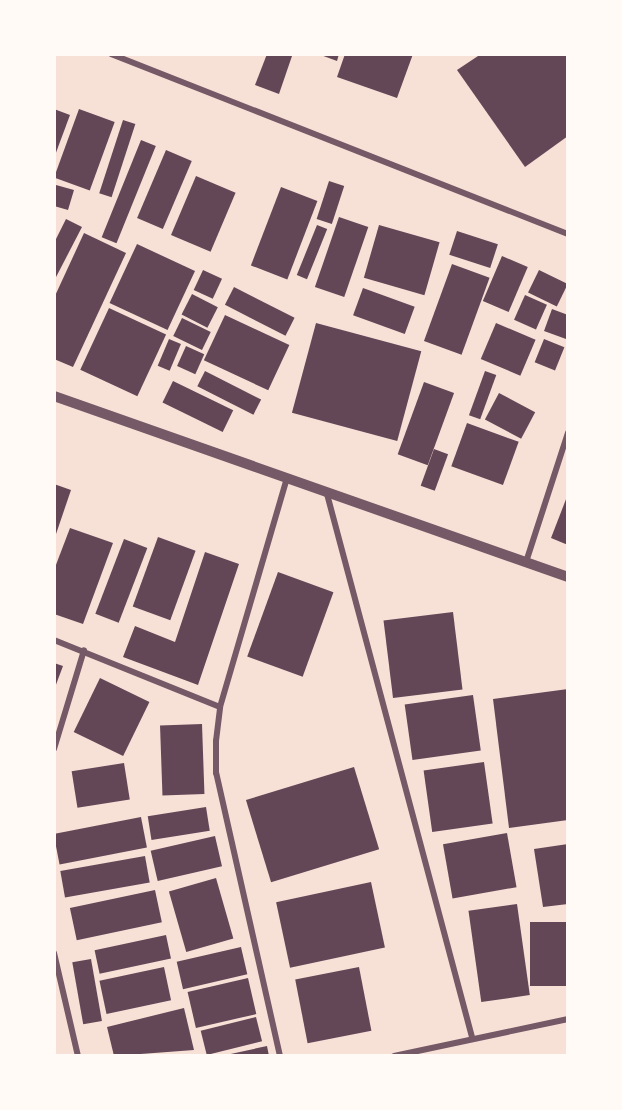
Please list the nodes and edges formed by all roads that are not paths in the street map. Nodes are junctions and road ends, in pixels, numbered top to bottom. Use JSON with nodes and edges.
{"nodes":[{"id":1,"x":111,"y":54,"type":"edge"},
{"id":2,"x":568,"y":234,"type":"edge"},
{"id":3,"x":54,"y":396,"type":"edge"},
{"id":4,"x":568,"y":433,"type":"edge"},
{"id":5,"x":287,"y":477,"type":"junction"},
{"id":6,"x":327,"y":494,"type":"junction"},
{"id":7,"x":526,"y":562,"type":"junction"},
{"id":8,"x":568,"y":577,"type":"edge"},
{"id":9,"x":54,"y":640,"type":"edge"},
{"id":10,"x":84,"y":650,"type":"junction"},
{"id":11,"x":220,"y":707,"type":"junction"},
{"id":12,"x":54,"y":749,"type":"edge"},
{"id":13,"x":54,"y":952,"type":"edge"},
{"id":14,"x":568,"y":1019,"type":"edge"},
{"id":15,"x":472,"y":1037,"type":"junction"},
{"id":16,"x":78,"y":1056,"type":"edge"},
{"id":17,"x":280,"y":1056,"type":"edge"},
{"id":18,"x":394,"y":1056,"type":"edge"}],
"edges":[{"from":1,"to":2,"type":"street"},
{"from":3,"to":5,"type":"street"},
{"from":4,"to":7,"type":"street"},
{"from":5,"to":6,"type":"street"},
{"from":5,"to":11,"type":"street"},
{"from":6,"to":7,"type":"street"},
{"from":6,"to":15,"type":"street"},
{"from":7,"to":8,"type":"street"},
{"from":9,"to":10,"type":"street"},
{"from":10,"to":11,"type":"street"},
{"from":10,"to":12,"type":"street"},
{"from":11,"to":17,"type":"street"},
{"from":13,"to":16,"type":"street"},
{"from":14,"to":15,"type":"street"},
{"from":15,"to":18,"type":"street"}]}
